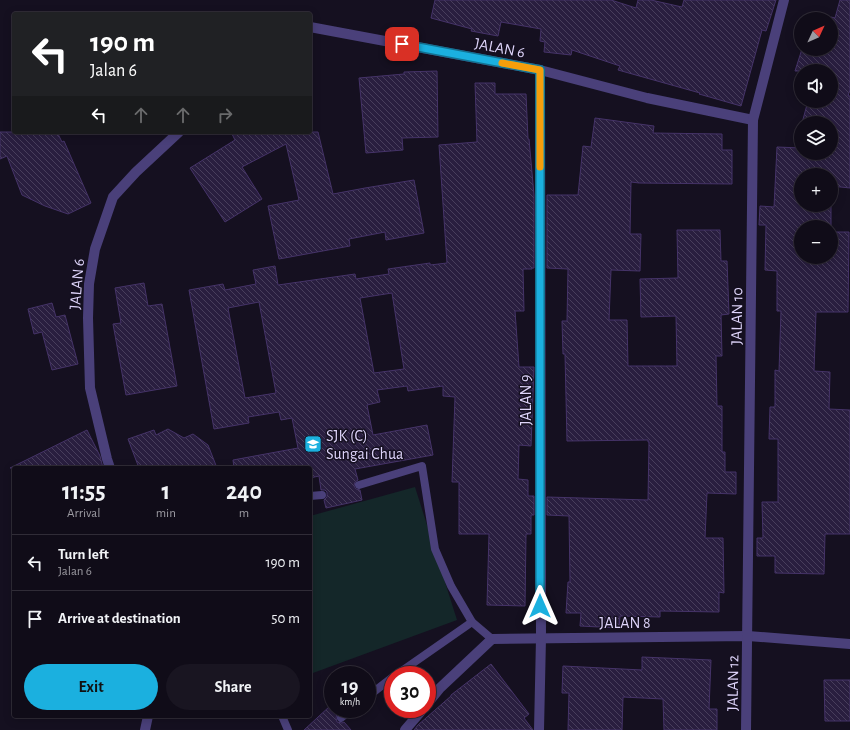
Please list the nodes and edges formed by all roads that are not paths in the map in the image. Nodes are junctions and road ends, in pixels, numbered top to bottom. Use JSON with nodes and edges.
{"nodes":[{"id":1,"x":784,"y":0,"type":"edge"},
{"id":2,"x":312,"y":27,"type":"edge"},
{"id":3,"x":540,"y":70,"type":"junction"},
{"id":4,"x":753,"y":120,"type":"junction"},
{"id":5,"x":177,"y":134,"type":"edge"},
{"id":6,"x":109,"y":466,"type":"edge"},
{"id":7,"x":359,"y":485,"type":"dead end"},
{"id":8,"x":322,"y":495,"type":"dead end"},
{"id":9,"x":312,"y":496,"type":"edge"},
{"id":10,"x":472,"y":622,"type":"junction"},
{"id":11,"x":748,"y":636,"type":"junction"},
{"id":12,"x":540,"y":638,"type":"junction"},
{"id":13,"x":492,"y":639,"type":"junction"},
{"id":14,"x":850,"y":644,"type":"edge"},
{"id":15,"x":409,"y":666,"type":"edge"},
{"id":16,"x":384,"y":684,"type":"edge"},
{"id":17,"x":376,"y":690,"type":"edge"},
{"id":18,"x":436,"y":693,"type":"edge"},
{"id":19,"x":148,"y":718,"type":"edge"},
{"id":20,"x":283,"y":718,"type":"edge"},
{"id":21,"x":415,"y":718,"type":"edge"},
{"id":22,"x":145,"y":730,"type":"edge"},
{"id":23,"x":288,"y":730,"type":"edge"},
{"id":24,"x":405,"y":730,"type":"edge"},
{"id":25,"x":539,"y":730,"type":"edge"},
{"id":26,"x":746,"y":730,"type":"edge"}],
"edges":[{"from":1,"to":4,"type":"street","name":"JALAN 10"},
{"from":2,"to":3,"type":"street","name":"JALAN 6"},
{"from":3,"to":4,"type":"street","name":"JALAN 6"},
{"from":3,"to":12,"type":"street","name":"JALAN 9"},
{"from":4,"to":11,"type":"street","name":"JALAN 10"},
{"from":5,"to":6,"type":"street","name":"JALAN 6"},
{"from":7,"to":10,"type":"lane"},
{"from":8,"to":9,"type":"lane"},
{"from":10,"to":13,"type":"lane"},
{"from":10,"to":15,"type":"lane"},
{"from":11,"to":12,"type":"street","name":"JALAN 8"},
{"from":11,"to":14,"type":"street","name":"JALAN 8"},
{"from":11,"to":26,"type":"street","name":"JALAN 12"},
{"from":12,"to":13,"type":"street","name":"JALAN 8"},
{"from":12,"to":25,"type":"street","name":"JALAN 9"},
{"from":13,"to":18,"type":"street"},
{"from":16,"to":17,"type":"lane"},
{"from":19,"to":22,"type":"street"},
{"from":20,"to":23,"type":"lane"},
{"from":21,"to":24,"type":"street"}]}
